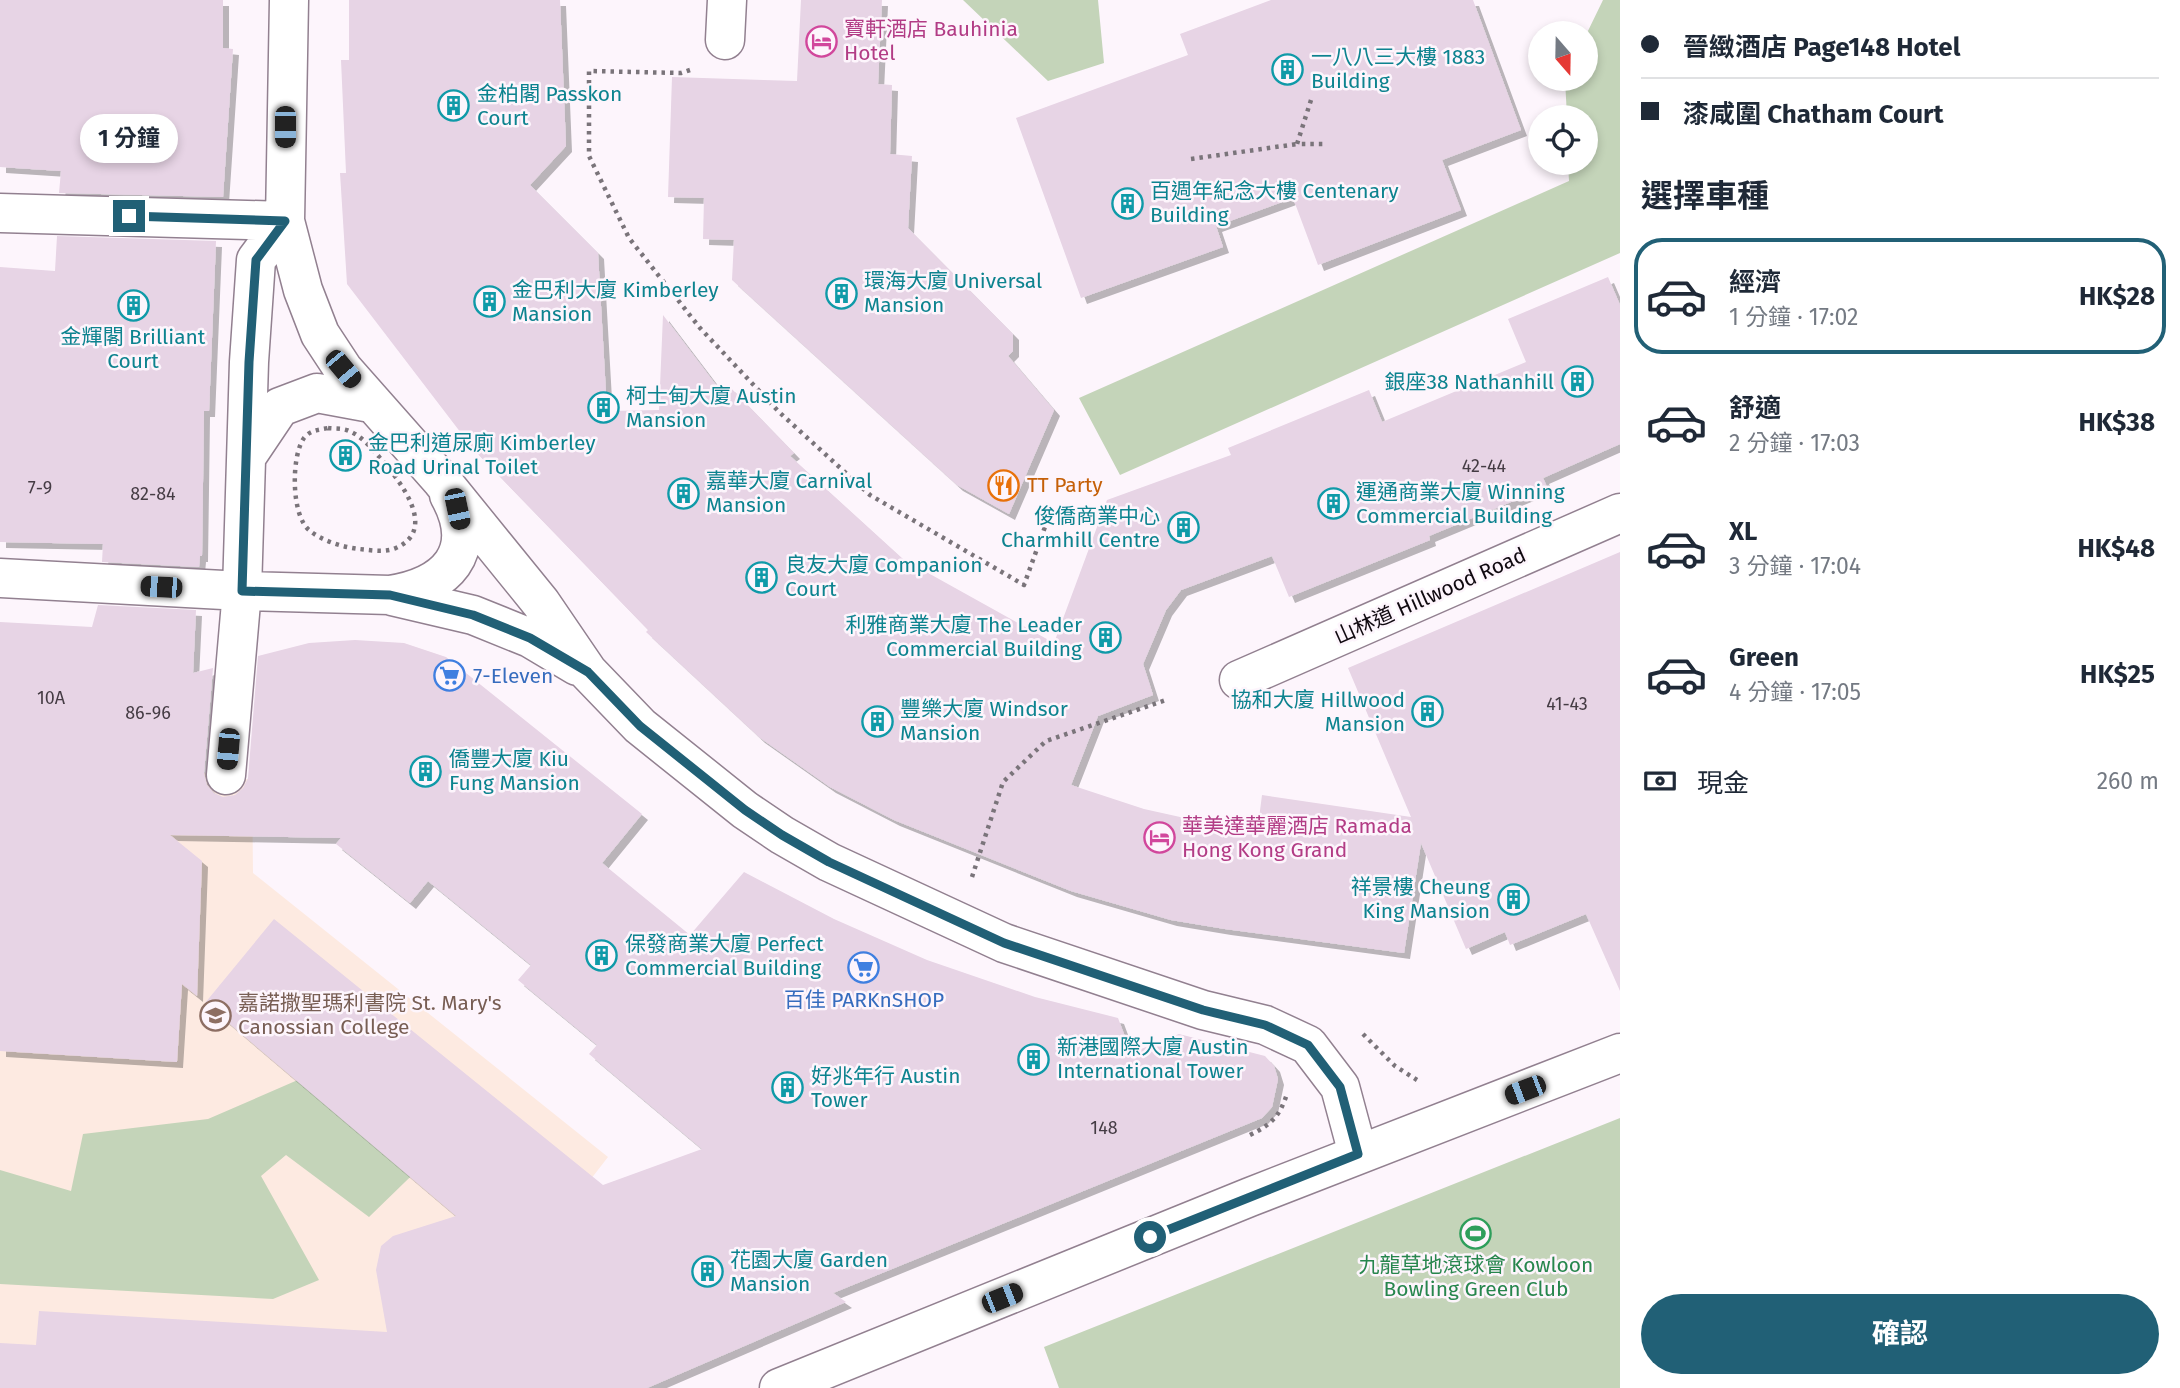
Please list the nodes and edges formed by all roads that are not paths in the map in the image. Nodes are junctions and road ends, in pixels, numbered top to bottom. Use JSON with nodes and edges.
{"nodes":[{"id":1,"x":289,"y":0,"type":"edge"},
{"id":2,"x":727,"y":0,"type":"edge"},
{"id":3,"x":725,"y":40,"type":"dead end"},
{"id":4,"x":0,"y":213,"type":"edge"},
{"id":5,"x":285,"y":221,"type":"junction"},
{"id":6,"x":371,"y":403,"type":"junction"},
{"id":7,"x":247,"y":456,"type":"junction"},
{"id":8,"x":442,"y":481,"type":"junction"},
{"id":9,"x":1620,"y":513,"type":"edge"},
{"id":10,"x":0,"y":578,"type":"edge"},
{"id":11,"x":242,"y":591,"type":"junction"},
{"id":12,"x":390,"y":595,"type":"junction"},
{"id":13,"x":588,"y":672,"type":"junction"},
{"id":14,"x":1239,"y":680,"type":"dead end"},
{"id":15,"x":226,"y":775,"type":"dead end"},
{"id":16,"x":1620,"y":1053,"type":"edge"},
{"id":17,"x":1358,"y":1154,"type":"junction"},
{"id":18,"x":779,"y":1388,"type":"edge"}],
"edges":[{"from":1,"to":5,"type":"street"},
{"from":2,"to":3,"type":"street"},
{"from":4,"to":5,"type":"street"},
{"from":5,"to":6,"type":"street"},
{"from":5,"to":7,"type":"street"},
{"from":6,"to":7,"type":"street"},
{"from":6,"to":8,"type":"street"},
{"from":7,"to":11,"type":"street"},
{"from":8,"to":12,"type":"street"},
{"from":8,"to":13,"type":"street"},
{"from":9,"to":14,"type":"street","name":"山林道 Hillwood Road"},
{"from":10,"to":11,"type":"street"},
{"from":11,"to":12,"type":"street"},
{"from":11,"to":15,"type":"street"},
{"from":12,"to":13,"type":"street"},
{"from":13,"to":17,"type":"street"},
{"from":16,"to":17,"type":"street"},
{"from":17,"to":18,"type":"street"}]}
